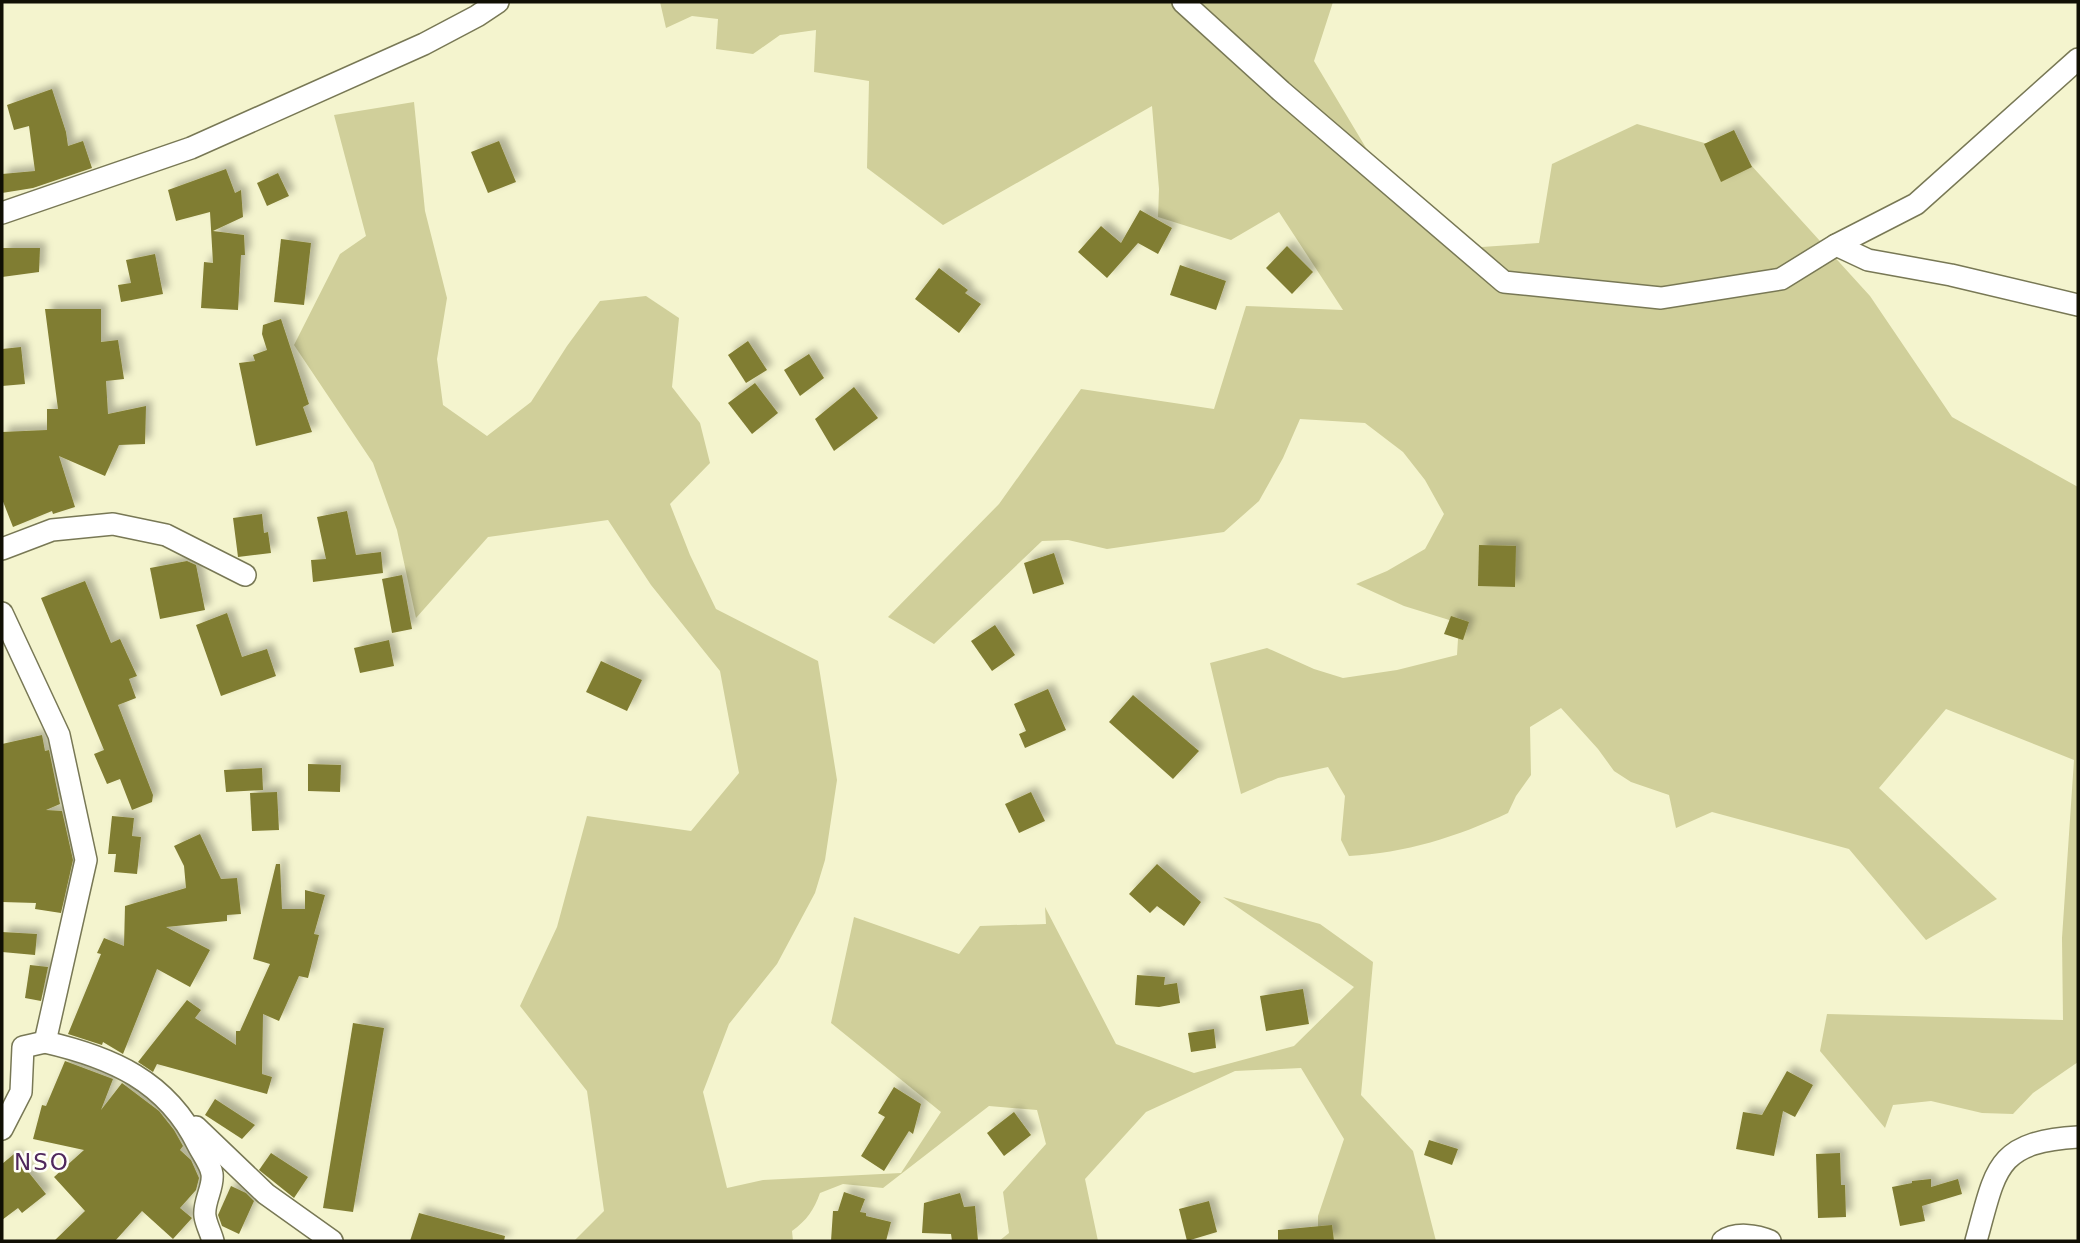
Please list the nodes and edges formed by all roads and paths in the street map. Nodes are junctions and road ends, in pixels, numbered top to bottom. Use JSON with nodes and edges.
{"nodes":[{"id":1,"x":498,"y":2,"type":"edge"},
{"id":2,"x":1183,"y":2,"type":"edge"},
{"id":3,"x":2078,"y":59,"type":"edge"},
{"id":4,"x":2,"y":213,"type":"edge"},
{"id":5,"x":1836,"y":245,"type":"junction"},
{"id":6,"x":2078,"y":305,"type":"edge"},
{"id":7,"x":2,"y":549,"type":"edge"},
{"id":8,"x":244,"y":575,"type":"dead end"},
{"id":9,"x":2,"y":613,"type":"edge"},
{"id":10,"x":45,"y":1042,"type":"junction"},
{"id":11,"x":23,"y":1047,"type":"junction"},
{"id":12,"x":2,"y":1054,"type":"edge"},
{"id":13,"x":179,"y":1111,"type":"junction"},
{"id":14,"x":2,"y":1129,"type":"edge"},
{"id":15,"x":2078,"y":1137,"type":"edge"},
{"id":16,"x":214,"y":1241,"type":"edge"},
{"id":17,"x":332,"y":1241,"type":"edge"},
{"id":18,"x":1723,"y":1241,"type":"edge"},
{"id":19,"x":1770,"y":1241,"type":"edge"},
{"id":20,"x":1976,"y":1241,"type":"edge"}],
"edges":[{"from":1,"to":4,"type":"street"},
{"from":2,"to":5,"type":"street"},
{"from":3,"to":5,"type":"street"},
{"from":5,"to":6,"type":"street"},
{"from":7,"to":8,"type":"street"},
{"from":9,"to":10,"type":"street"},
{"from":10,"to":11,"type":"street"},
{"from":10,"to":13,"type":"street"},
{"from":11,"to":12,"type":"street"},
{"from":11,"to":14,"type":"street"},
{"from":13,"to":16,"type":"street"},
{"from":13,"to":17,"type":"street"},
{"from":15,"to":20,"type":"street"},
{"from":18,"to":19,"type":"street"}]}
